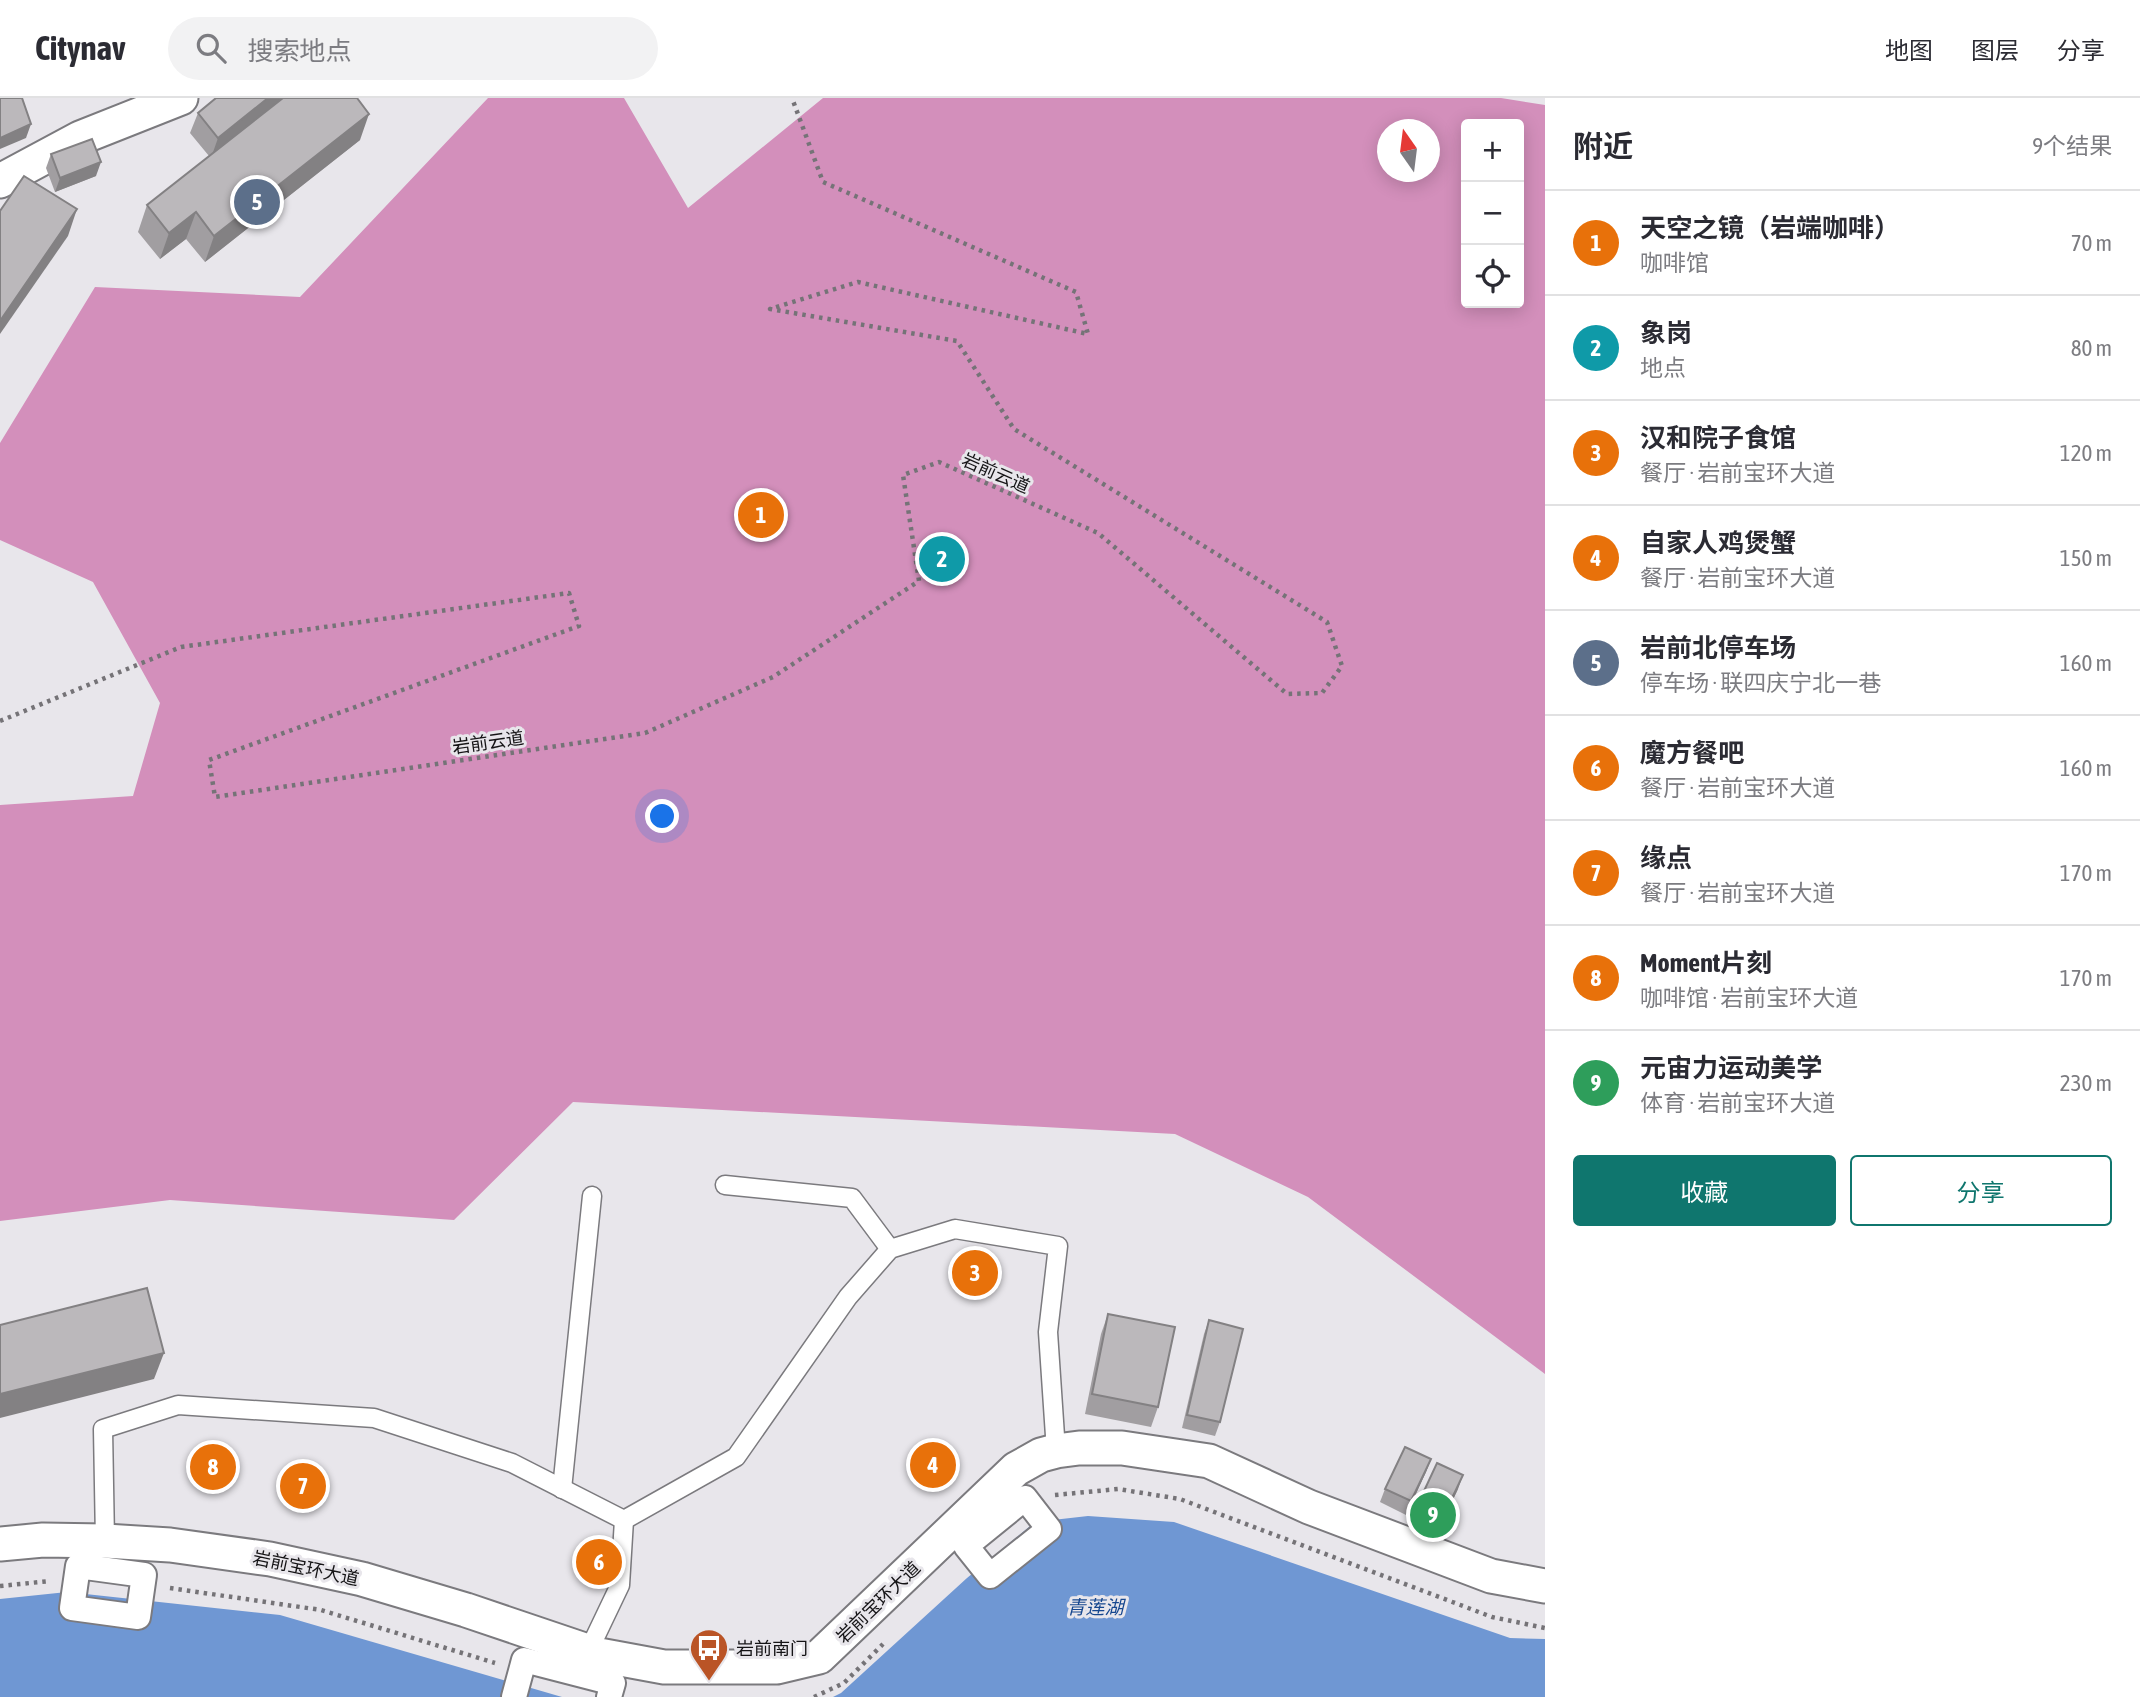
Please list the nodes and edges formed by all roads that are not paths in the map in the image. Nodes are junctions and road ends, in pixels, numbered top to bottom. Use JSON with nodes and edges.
{"nodes":[{"id":1,"x":181,"y":98,"type":"edge"},
{"id":2,"x":0,"y":181,"type":"edge"},
{"id":3,"x":725,"y":1185,"type":"dead end"},
{"id":4,"x":592,"y":1196,"type":"dead end"},
{"id":5,"x":890,"y":1249,"type":"junction"},
{"id":6,"x":1056,"y":1451,"type":"junction"},
{"id":7,"x":562,"y":1489,"type":"junction"},
{"id":8,"x":624,"y":1520,"type":"junction"},
{"id":9,"x":105,"y":1541,"type":"junction"},
{"id":10,"x":0,"y":1544,"type":"edge"},
{"id":11,"x":76,"y":1578,"type":"joint"},
{"id":12,"x":1545,"y":1586,"type":"edge"},
{"id":13,"x":588,"y":1652,"type":"junction"},
{"id":14,"x":514,"y":1697,"type":"edge"},
{"id":15,"x":610,"y":1697,"type":"edge"}],
"edges":[{"from":1,"to":2,"type":"street"},
{"from":3,"to":5,"type":"lane"},
{"from":4,"to":7,"type":"lane"},
{"from":5,"to":6,"type":"lane"},
{"from":5,"to":8,"type":"lane"},
{"from":6,"to":12,"type":"street","name":"岩前宝环大道"},
{"from":6,"to":13,"type":"street","name":"岩前宝环大道"},
{"from":7,"to":8,"type":"lane"},
{"from":7,"to":9,"type":"lane"},
{"from":8,"to":13,"type":"lane"},
{"from":9,"to":10,"type":"street","name":"岩前宝环大道"},
{"from":9,"to":13,"type":"street","name":"岩前宝环大道"},
{"from":11,"to":11,"type":"street"},
{"from":14,"to":15,"type":"street"}]}
